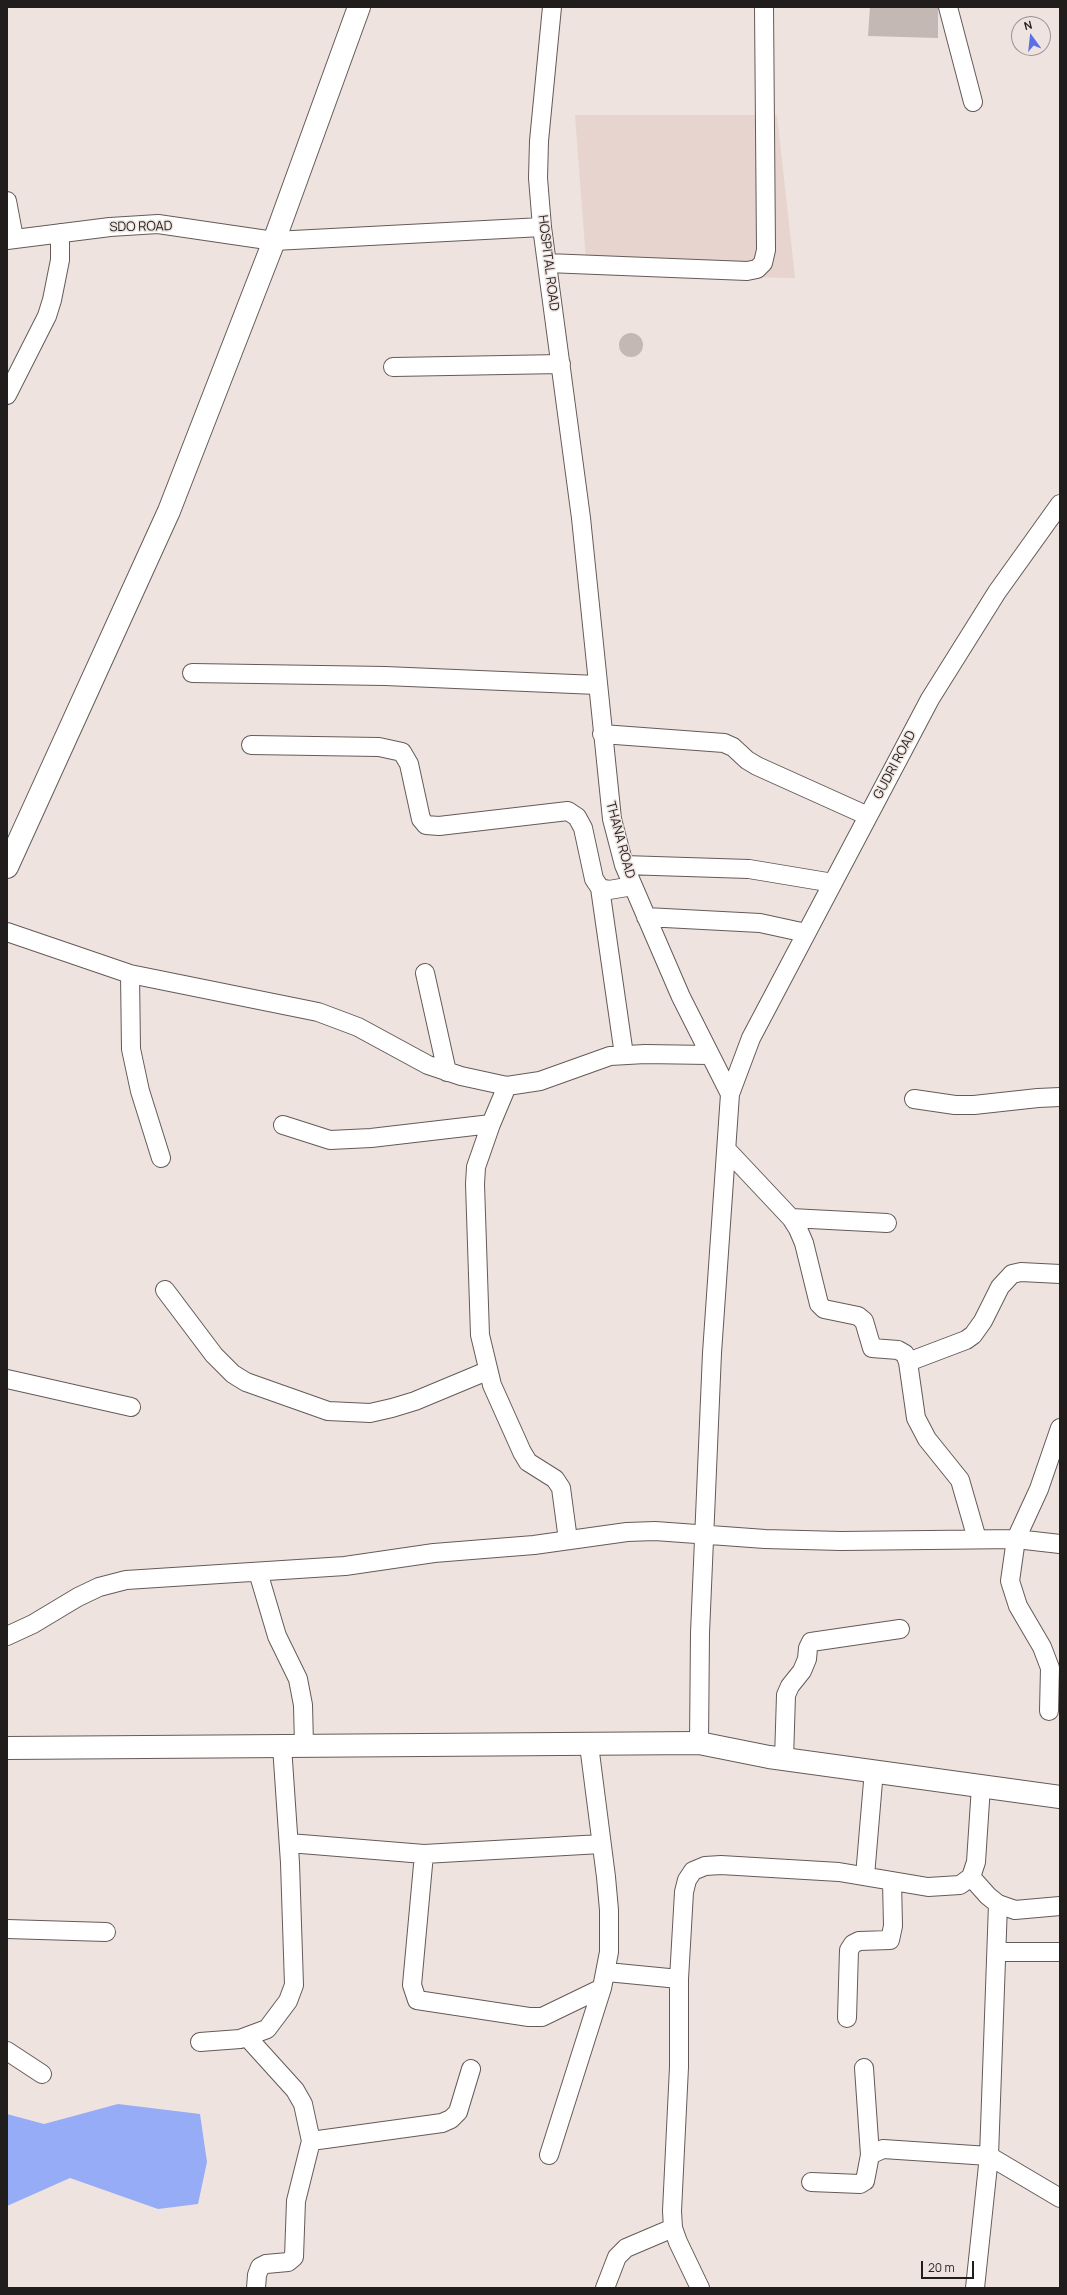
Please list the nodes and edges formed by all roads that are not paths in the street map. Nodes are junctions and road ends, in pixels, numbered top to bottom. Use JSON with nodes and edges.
{"nodes":[{"id":1,"x":359,"y":7,"type":"edge"},
{"id":2,"x":552,"y":7,"type":"edge"},
{"id":3,"x":764,"y":7,"type":"edge"},
{"id":4,"x":948,"y":7,"type":"edge"},
{"id":5,"x":973,"y":102,"type":"dead end"},
{"id":6,"x":7,"y":201,"type":"edge"},
{"id":7,"x":542,"y":227,"type":"junction"},
{"id":8,"x":60,"y":233,"type":"junction"},
{"id":9,"x":11,"y":239,"type":"edge"},
{"id":10,"x":274,"y":241,"type":"junction"},
{"id":11,"x":547,"y":263,"type":"junction"},
{"id":12,"x":561,"y":364,"type":"junction"},
{"id":13,"x":393,"y":367,"type":"dead end"},
{"id":14,"x":7,"y":395,"type":"edge"},
{"id":15,"x":1060,"y":504,"type":"edge"},
{"id":16,"x":581,"y":518,"type":"joint"},
{"id":17,"x":192,"y":673,"type":"dead end"},
{"id":18,"x":597,"y":685,"type":"junction"},
{"id":19,"x":602,"y":734,"type":"junction"},
{"id":20,"x":251,"y":745,"type":"dead end"},
{"id":21,"x":868,"y":816,"type":"junction"},
{"id":22,"x":624,"y":865,"type":"junction"},
{"id":23,"x":7,"y":867,"type":"edge"},
{"id":24,"x":833,"y":882,"type":"junction"},
{"id":25,"x":633,"y":886,"type":"junction"},
{"id":26,"x":600,"y":888,"type":"junction"},
{"id":27,"x":646,"y":916,"type":"junction"},
{"id":28,"x":7,"y":932,"type":"edge"},
{"id":29,"x":806,"y":933,"type":"junction"},
{"id":30,"x":425,"y":973,"type":"dead end"},
{"id":31,"x":130,"y":974,"type":"junction"},
{"id":32,"x":624,"y":1055,"type":"junction"},
{"id":33,"x":709,"y":1055,"type":"junction"},
{"id":34,"x":447,"y":1072,"type":"junction"},
{"id":35,"x":507,"y":1086,"type":"junction"},
{"id":36,"x":730,"y":1094,"type":"junction"},
{"id":37,"x":1060,"y":1097,"type":"edge"},
{"id":38,"x":914,"y":1100,"type":"dead end"},
{"id":39,"x":491,"y":1124,"type":"junction"},
{"id":40,"x":283,"y":1125,"type":"dead end"},
{"id":41,"x":728,"y":1151,"type":"junction"},
{"id":42,"x":161,"y":1158,"type":"dead end"},
{"id":43,"x":791,"y":1218,"type":"junction"},
{"id":44,"x":888,"y":1223,"type":"dead end"},
{"id":45,"x":1060,"y":1274,"type":"edge"},
{"id":46,"x":165,"y":1290,"type":"dead end"},
{"id":47,"x":908,"y":1362,"type":"junction"},
{"id":48,"x":487,"y":1371,"type":"junction"},
{"id":49,"x":7,"y":1379,"type":"edge"},
{"id":50,"x":131,"y":1407,"type":"dead end"},
{"id":51,"x":1060,"y":1428,"type":"edge"},
{"id":52,"x":706,"y":1534,"type":"junction"},
{"id":53,"x":977,"y":1539,"type":"junction"},
{"id":54,"x":1016,"y":1539,"type":"junction"},
{"id":55,"x":568,"y":1540,"type":"junction"},
{"id":56,"x":1060,"y":1544,"type":"edge"},
{"id":57,"x":258,"y":1572,"type":"junction"},
{"id":58,"x":900,"y":1629,"type":"dead end"},
{"id":59,"x":7,"y":1636,"type":"edge"},
{"id":60,"x":1049,"y":1711,"type":"dead end"},
{"id":61,"x":699,"y":1743,"type":"junction"},
{"id":62,"x":304,"y":1745,"type":"junction"},
{"id":63,"x":589,"y":1745,"type":"junction"},
{"id":64,"x":282,"y":1746,"type":"junction"},
{"id":65,"x":7,"y":1748,"type":"edge"},
{"id":66,"x":784,"y":1759,"type":"junction"},
{"id":67,"x":874,"y":1770,"type":"junction"},
{"id":68,"x":981,"y":1786,"type":"junction"},
{"id":69,"x":1060,"y":1796,"type":"edge"},
{"id":70,"x":289,"y":1843,"type":"junction"},
{"id":71,"x":601,"y":1844,"type":"junction"},
{"id":72,"x":424,"y":1854,"type":"junction"},
{"id":73,"x":865,"y":1876,"type":"junction"},
{"id":74,"x":971,"y":1877,"type":"junction"},
{"id":75,"x":892,"y":1881,"type":"junction"},
{"id":76,"x":998,"y":1904,"type":"junction"},
{"id":77,"x":1060,"y":1906,"type":"edge"},
{"id":78,"x":7,"y":1929,"type":"edge"},
{"id":79,"x":106,"y":1932,"type":"dead end"},
{"id":80,"x":998,"y":1952,"type":"junction"},
{"id":81,"x":1060,"y":1952,"type":"edge"},
{"id":82,"x":679,"y":1979,"type":"junction"},
{"id":83,"x":604,"y":1980,"type":"junction"},
{"id":84,"x":847,"y":2018,"type":"dead end"},
{"id":85,"x":247,"y":2037,"type":"junction"},
{"id":86,"x":200,"y":2042,"type":"dead end"},
{"id":87,"x":7,"y":2051,"type":"edge"},
{"id":88,"x":864,"y":2068,"type":"dead end"},
{"id":89,"x":471,"y":2069,"type":"dead end"},
{"id":90,"x":42,"y":2074,"type":"dead end"},
{"id":91,"x":311,"y":2142,"type":"junction"},
{"id":92,"x":870,"y":2154,"type":"junction"},
{"id":93,"x":549,"y":2155,"type":"dead end"},
{"id":94,"x":989,"y":2156,"type":"junction"},
{"id":95,"x":811,"y":2182,"type":"dead end"},
{"id":96,"x":1060,"y":2198,"type":"edge"},
{"id":97,"x":673,"y":2228,"type":"junction"},
{"id":98,"x":256,"y":2288,"type":"edge"},
{"id":99,"x":605,"y":2288,"type":"edge"},
{"id":100,"x":700,"y":2288,"type":"edge"},
{"id":101,"x":975,"y":2288,"type":"edge"}],
"edges":[{"from":1,"to":10,"type":"main road"},
{"from":2,"to":7,"type":"street","name":"HOSPITAL ROAD"},
{"from":3,"to":11,"type":"street"},
{"from":4,"to":5,"type":"street"},
{"from":6,"to":9,"type":"street"},
{"from":7,"to":10,"type":"street","name":"SDO ROAD"},
{"from":7,"to":11,"type":"street","name":"HOSPITAL ROAD"},
{"from":8,"to":9,"type":"street","name":"SDO ROAD"},
{"from":8,"to":10,"type":"street","name":"SDO ROAD"},
{"from":8,"to":14,"type":"street"},
{"from":10,"to":23,"type":"main road"},
{"from":11,"to":12,"type":"street","name":"HOSPITAL ROAD"},
{"from":12,"to":13,"type":"street"},
{"from":12,"to":16,"type":"street","name":"HOSPITAL ROAD"},
{"from":15,"to":21,"type":"street","name":"GUDRI ROAD"},
{"from":16,"to":18,"type":"street","name":"THANA ROAD"},
{"from":17,"to":18,"type":"street"},
{"from":18,"to":19,"type":"street","name":"THANA ROAD"},
{"from":19,"to":21,"type":"street"},
{"from":19,"to":22,"type":"street","name":"THANA ROAD"},
{"from":20,"to":26,"type":"street"},
{"from":21,"to":24,"type":"street","name":"GUDRI ROAD"},
{"from":22,"to":24,"type":"street"},
{"from":22,"to":25,"type":"street","name":"THANA ROAD"},
{"from":24,"to":29,"type":"street","name":"GUDRI ROAD"},
{"from":25,"to":26,"type":"street"},
{"from":25,"to":27,"type":"street","name":"THANA ROAD"},
{"from":26,"to":32,"type":"street"},
{"from":27,"to":29,"type":"street"},
{"from":27,"to":33,"type":"street","name":"THANA ROAD"},
{"from":28,"to":31,"type":"street"},
{"from":29,"to":36,"type":"street","name":"GUDRI ROAD"},
{"from":30,"to":34,"type":"street"},
{"from":31,"to":34,"type":"street"},
{"from":31,"to":42,"type":"street"},
{"from":32,"to":33,"type":"street"},
{"from":32,"to":35,"type":"street"},
{"from":33,"to":36,"type":"street","name":"THANA ROAD"},
{"from":34,"to":35,"type":"street"},
{"from":35,"to":39,"type":"street"},
{"from":36,"to":41,"type":"street"},
{"from":37,"to":38,"type":"street"},
{"from":39,"to":40,"type":"street"},
{"from":39,"to":48,"type":"street"},
{"from":41,"to":43,"type":"street"},
{"from":41,"to":52,"type":"street"},
{"from":43,"to":44,"type":"street"},
{"from":43,"to":47,"type":"street"},
{"from":45,"to":47,"type":"street"},
{"from":46,"to":48,"type":"street"},
{"from":47,"to":53,"type":"street"},
{"from":48,"to":55,"type":"street"},
{"from":49,"to":50,"type":"street"},
{"from":51,"to":54,"type":"street"},
{"from":52,"to":53,"type":"street"},
{"from":52,"to":55,"type":"street"},
{"from":52,"to":61,"type":"street"},
{"from":53,"to":54,"type":"street"},
{"from":54,"to":56,"type":"street"},
{"from":54,"to":60,"type":"street"},
{"from":55,"to":57,"type":"street"},
{"from":57,"to":59,"type":"street"},
{"from":57,"to":62,"type":"street"},
{"from":58,"to":66,"type":"street"},
{"from":61,"to":63,"type":"main road"},
{"from":61,"to":66,"type":"main road"},
{"from":62,"to":63,"type":"main road"},
{"from":62,"to":64,"type":"main road"},
{"from":63,"to":71,"type":"street"},
{"from":64,"to":65,"type":"main road"},
{"from":64,"to":70,"type":"street"},
{"from":66,"to":67,"type":"main road"},
{"from":67,"to":68,"type":"main road"},
{"from":67,"to":73,"type":"street"},
{"from":68,"to":69,"type":"main road"},
{"from":68,"to":74,"type":"street"},
{"from":70,"to":72,"type":"street"},
{"from":70,"to":85,"type":"street"},
{"from":71,"to":72,"type":"street"},
{"from":71,"to":83,"type":"street"},
{"from":72,"to":83,"type":"street"},
{"from":73,"to":75,"type":"street"},
{"from":73,"to":82,"type":"street"},
{"from":74,"to":75,"type":"street"},
{"from":74,"to":76,"type":"street"},
{"from":75,"to":84,"type":"street"},
{"from":76,"to":77,"type":"street"},
{"from":76,"to":80,"type":"street"},
{"from":78,"to":79,"type":"street"},
{"from":80,"to":81,"type":"street"},
{"from":80,"to":94,"type":"street"},
{"from":82,"to":83,"type":"street"},
{"from":82,"to":97,"type":"street"},
{"from":83,"to":93,"type":"street"},
{"from":85,"to":86,"type":"street"},
{"from":85,"to":91,"type":"street"},
{"from":87,"to":90,"type":"street"},
{"from":88,"to":92,"type":"street"},
{"from":89,"to":91,"type":"street"},
{"from":91,"to":98,"type":"street"},
{"from":92,"to":94,"type":"street"},
{"from":92,"to":95,"type":"street"},
{"from":94,"to":96,"type":"street"},
{"from":94,"to":101,"type":"street"},
{"from":97,"to":99,"type":"street"},
{"from":97,"to":100,"type":"street"}]}
